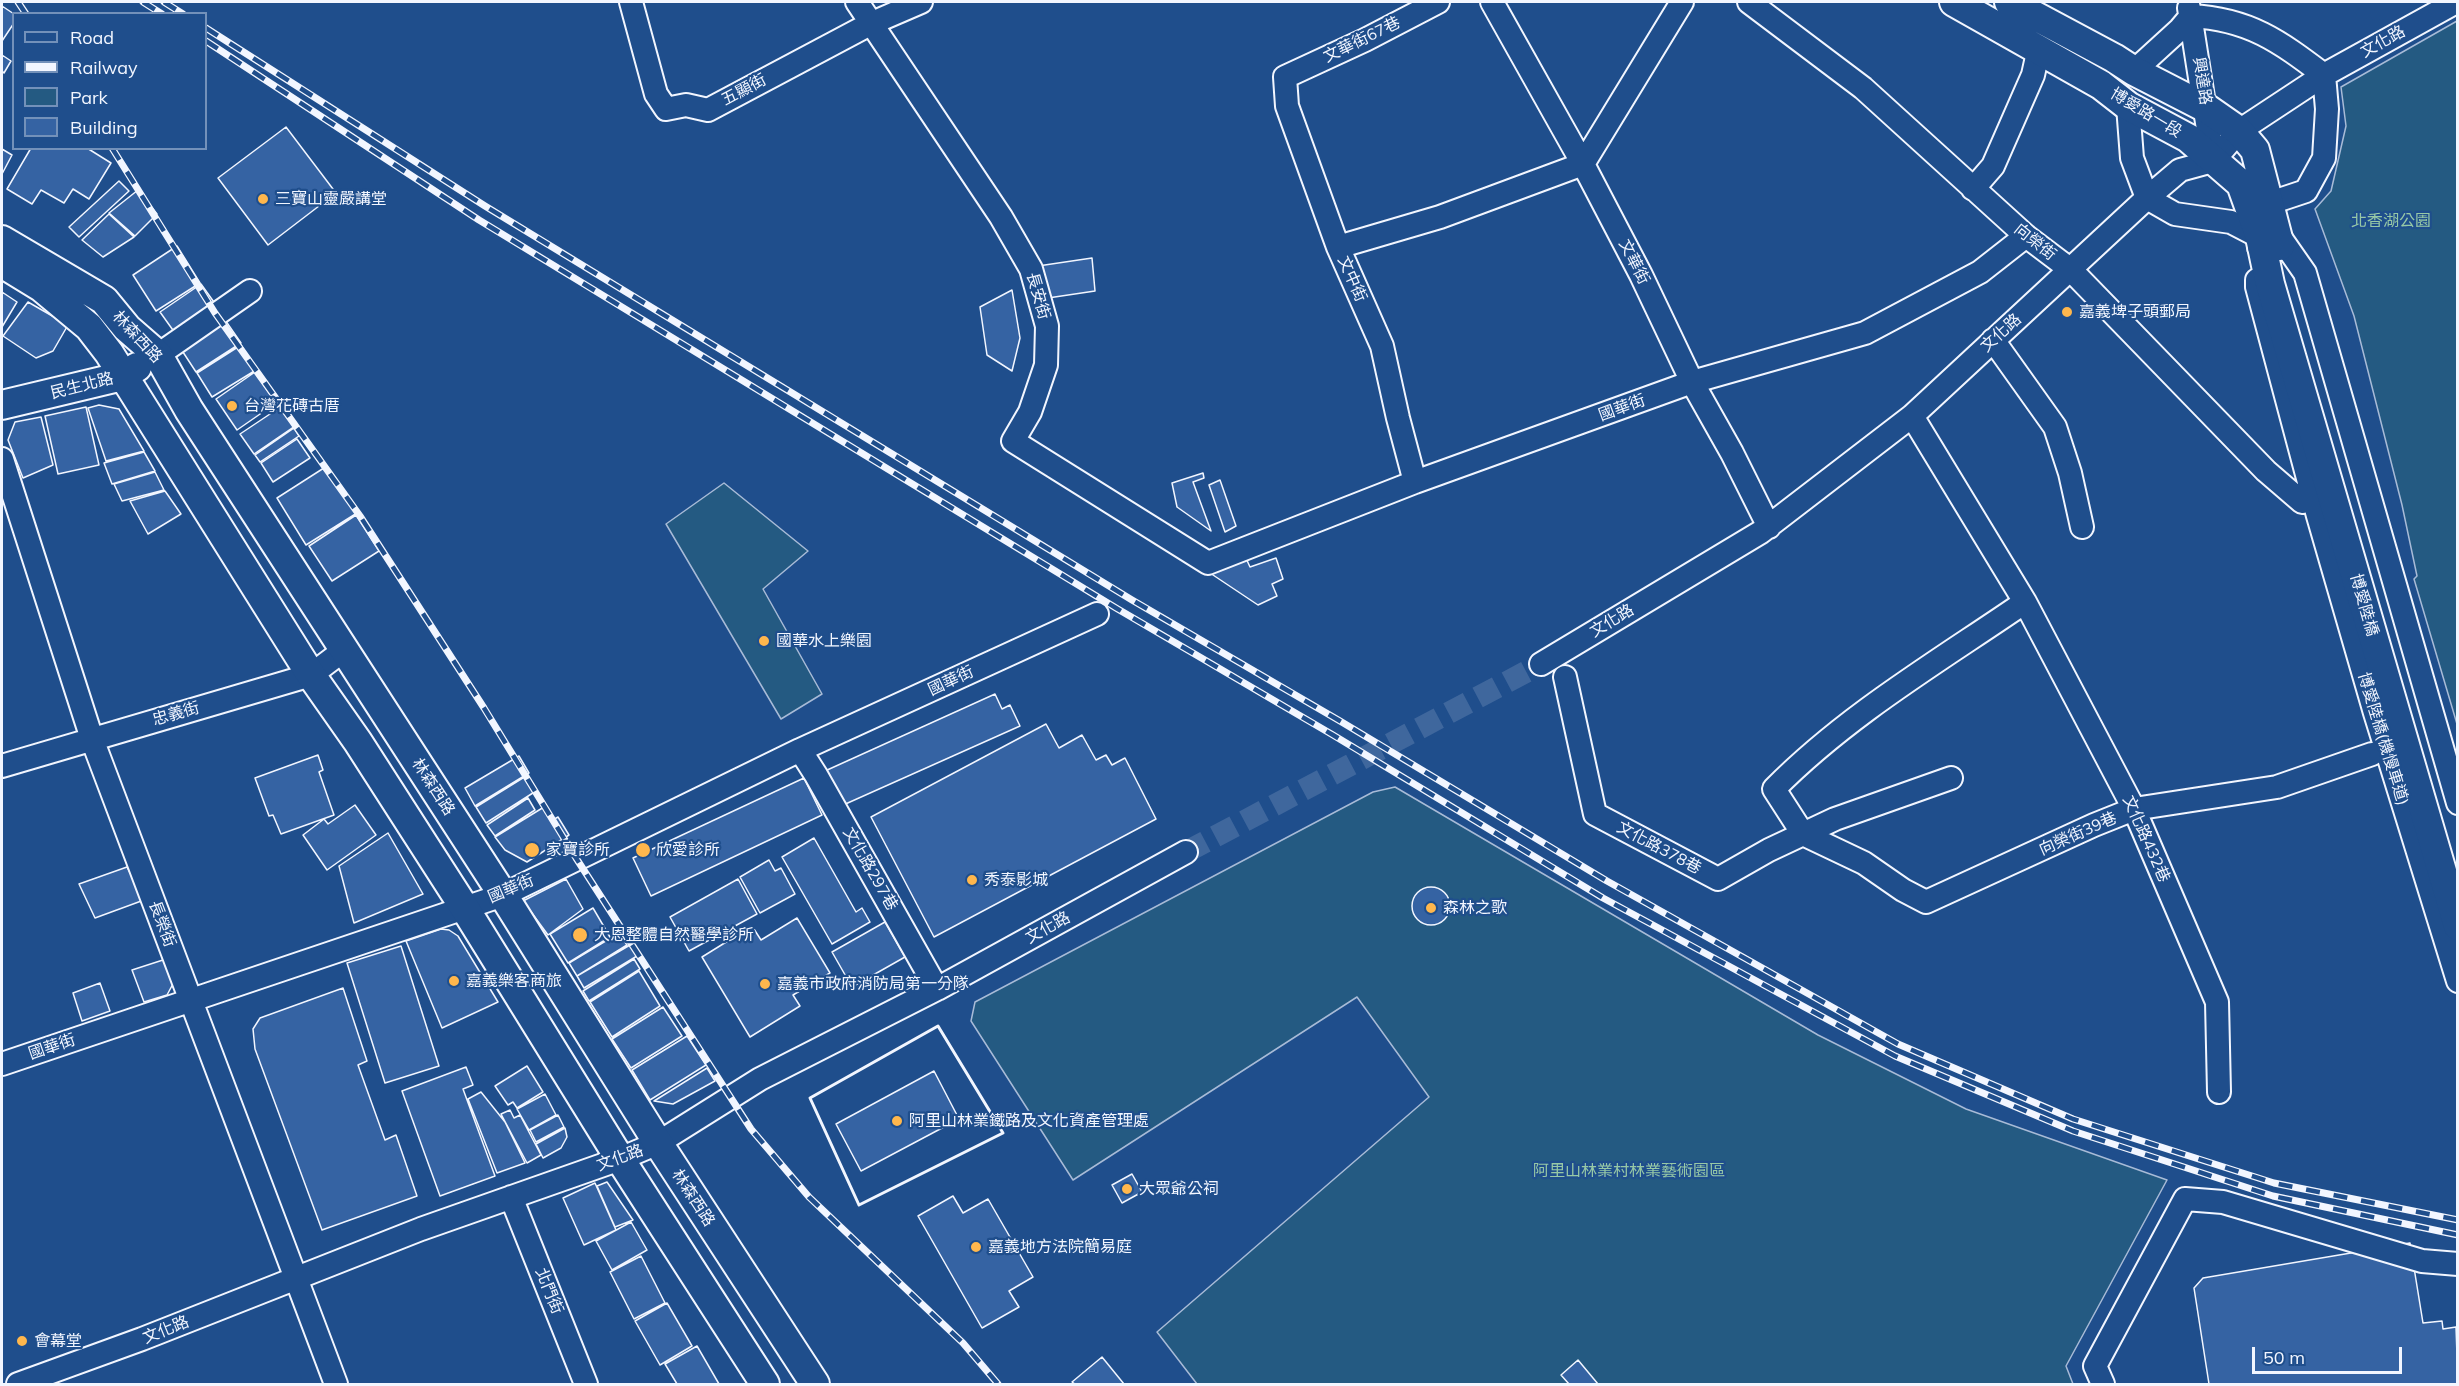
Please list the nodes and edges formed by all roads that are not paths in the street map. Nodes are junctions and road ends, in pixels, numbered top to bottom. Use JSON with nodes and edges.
{"nodes":[{"id":1,"x":631,"y":2,"type":"edge"},
{"id":2,"x":857,"y":2,"type":"edge"},
{"id":3,"x":921,"y":2,"type":"edge"},
{"id":4,"x":1438,"y":2,"type":"edge"},
{"id":5,"x":1492,"y":2,"type":"edge"},
{"id":6,"x":1682,"y":2,"type":"edge"},
{"id":7,"x":1749,"y":2,"type":"edge"},
{"id":8,"x":1954,"y":2,"type":"edge"},
{"id":9,"x":2009,"y":2,"type":"edge"},
{"id":10,"x":2456,"y":2,"type":"edge"},
{"id":11,"x":2190,"y":9,"type":"edge"},
{"id":12,"x":870,"y":24,"type":"junction"},
{"id":13,"x":2039,"y":48,"type":"junction"},
{"id":14,"x":2134,"y":71,"type":"junction"},
{"id":15,"x":2324,"y":75,"type":"junction"},
{"id":16,"x":1286,"y":77,"type":"joint"},
{"id":17,"x":2128,"y":106,"type":"junction"},
{"id":18,"x":2206,"y":108,"type":"junction"},
{"id":19,"x":2239,"y":131,"type":"junction"},
{"id":20,"x":2213,"y":161,"type":"junction"},
{"id":21,"x":1583,"y":164,"type":"junction"},
{"id":22,"x":1973,"y":189,"type":"junction"},
{"id":23,"x":2146,"y":198,"type":"junction"},
{"id":24,"x":2268,"y":223,"type":"junction"},
{"id":25,"x":2026,"y":236,"type":"junction"},
{"id":26,"x":2,"y":240,"type":"edge"},
{"id":27,"x":1338,"y":247,"type":"junction"},
{"id":28,"x":2,"y":262,"type":"edge"},
{"id":29,"x":2071,"y":270,"type":"junction"},
{"id":30,"x":2280,"y":280,"type":"junction"},
{"id":31,"x":249,"y":291,"type":"dead end"},
{"id":32,"x":1993,"y":340,"type":"junction"},
{"id":33,"x":158,"y":355,"type":"junction"},
{"id":34,"x":123,"y":376,"type":"junction"},
{"id":35,"x":1692,"y":382,"type":"junction"},
{"id":36,"x":2,"y":405,"type":"edge"},
{"id":37,"x":1912,"y":416,"type":"junction"},
{"id":38,"x":2,"y":459,"type":"edge"},
{"id":39,"x":1415,"y":482,"type":"junction"},
{"id":40,"x":2302,"y":502,"type":"dead end"},
{"id":41,"x":1769,"y":527,"type":"junction"},
{"id":42,"x":2082,"y":527,"type":"dead end"},
{"id":43,"x":1208,"y":563,"type":"joint"},
{"id":44,"x":2025,"y":602,"type":"junction"},
{"id":45,"x":1097,"y":614,"type":"dead end"},
{"id":46,"x":344,"y":650,"type":"junction"},
{"id":47,"x":1541,"y":664,"type":"tunnel mouth"},
{"id":48,"x":311,"y":675,"type":"junction"},
{"id":49,"x":1565,"y":677,"type":"dead end"},
{"id":50,"x":92,"y":739,"type":"junction"},
{"id":51,"x":800,"y":750,"type":"junction"},
{"id":52,"x":2372,"y":754,"type":"dead end"},
{"id":53,"x":2,"y":766,"type":"edge"},
{"id":54,"x":1951,"y":778,"type":"dead end"},
{"id":55,"x":2457,"y":803,"type":"edge"},
{"id":56,"x":2134,"y":810,"type":"junction"},
{"id":57,"x":1803,"y":834,"type":"junction"},
{"id":58,"x":1186,"y":852,"type":"tunnel mouth"},
{"id":59,"x":2457,"y":856,"type":"edge"},
{"id":60,"x":503,"y":895,"type":"junction"},
{"id":61,"x":464,"y":907,"type":"junction"},
{"id":62,"x":2457,"y":926,"type":"edge"},
{"id":63,"x":2457,"y":981,"type":"edge"},
{"id":64,"x":938,"y":989,"type":"junction"},
{"id":65,"x":191,"y":1001,"type":"junction"},
{"id":66,"x":2,"y":1065,"type":"edge"},
{"id":67,"x":2219,"y":1092,"type":"dead end"},
{"id":68,"x":658,"y":1143,"type":"junction"},
{"id":69,"x":620,"y":1159,"type":"junction"},
{"id":70,"x":511,"y":1197,"type":"junction"},
{"id":71,"x":2457,"y":1264,"type":"edge"},
{"id":72,"x":296,"y":1277,"type":"junction"},
{"id":73,"x":18,"y":1384,"type":"edge"},
{"id":74,"x":336,"y":1384,"type":"edge"},
{"id":75,"x":586,"y":1384,"type":"edge"},
{"id":76,"x":765,"y":1384,"type":"edge"},
{"id":77,"x":815,"y":1384,"type":"edge"},
{"id":78,"x":2103,"y":1384,"type":"edge"}],
"edges":[{"from":1,"to":12,"type":"street","name":"五顯街"},
{"from":2,"to":12,"type":"street","name":"長安街"},
{"from":3,"to":12,"type":"street","name":"五顯街"},
{"from":4,"to":16,"type":"street","name":"文華街67巷"},
{"from":5,"to":21,"type":"street","name":"文華街"},
{"from":6,"to":21,"type":"street"},
{"from":7,"to":22,"type":"street","name":"向榮街"},
{"from":8,"to":13,"type":"main road","name":"博愛路一段"},
{"from":9,"to":14,"type":"main road","name":"博愛路一段"},
{"from":10,"to":15,"type":"street","name":"文化路"},
{"from":11,"to":14,"type":"street"},
{"from":11,"to":15,"type":"street"},
{"from":11,"to":18,"type":"street","name":"興達路"},
{"from":12,"to":43,"type":"street","name":"長安街"},
{"from":13,"to":17,"type":"main road","name":"博愛路一段"},
{"from":13,"to":22,"type":"street"},
{"from":14,"to":18,"type":"main road","name":"博愛路一段"},
{"from":15,"to":19,"type":"street","name":"文化路"},
{"from":15,"to":24,"type":"street"},
{"from":16,"to":27,"type":"street","name":"文中街"},
{"from":17,"to":20,"type":"main road","name":"博愛路一段"},
{"from":17,"to":23,"type":"street"},
{"from":18,"to":19,"type":"main road","name":"博愛路一段"},
{"from":18,"to":20,"type":"street","name":"興達路"},
{"from":19,"to":20,"type":"street","name":"文化路"},
{"from":19,"to":24,"type":"main road","name":"博愛路一段"},
{"from":20,"to":23,"type":"street","name":"文化路"},
{"from":20,"to":24,"type":"main road","name":"博愛路一段"},
{"from":21,"to":27,"type":"street"},
{"from":21,"to":35,"type":"street","name":"文華街"},
{"from":22,"to":25,"type":"street","name":"向榮街"},
{"from":23,"to":24,"type":"street"},
{"from":23,"to":29,"type":"street","name":"文化路"},
{"from":24,"to":30,"type":"main road","name":"博愛路一段"},
{"from":25,"to":29,"type":"street","name":"向榮街"},
{"from":25,"to":35,"type":"street","name":"國華街"},
{"from":26,"to":33,"type":"main road","name":"林森西路"},
{"from":27,"to":39,"type":"street","name":"文中街"},
{"from":28,"to":34,"type":"main road","name":"林森西路"},
{"from":29,"to":32,"type":"street","name":"文化路"},
{"from":29,"to":40,"type":"street","name":"向榮街"},
{"from":30,"to":55,"type":"street"},
{"from":30,"to":59,"type":"main road","name":"博愛陸橋"},
{"from":30,"to":62,"type":"main road","name":"博愛陸橋"},
{"from":30,"to":63,"type":"street","name":"博愛陸橋(機慢車道)"},
{"from":31,"to":33,"type":"street"},
{"from":32,"to":37,"type":"street","name":"文化路"},
{"from":32,"to":42,"type":"street"},
{"from":33,"to":34,"type":"main road","name":"民生北路"},
{"from":33,"to":46,"type":"main road","name":"林森西路"},
{"from":34,"to":36,"type":"main road","name":"民生北路"},
{"from":34,"to":48,"type":"main road","name":"林森西路"},
{"from":35,"to":39,"type":"street","name":"國華街"},
{"from":35,"to":41,"type":"street","name":"文華街"},
{"from":37,"to":41,"type":"street","name":"文化路"},
{"from":37,"to":44,"type":"street","name":"文化路432巷"},
{"from":38,"to":50,"type":"street","name":"長榮街"},
{"from":39,"to":43,"type":"street","name":"國華街"},
{"from":41,"to":47,"type":"street","name":"文化路"},
{"from":44,"to":56,"type":"street","name":"文化路432巷"},
{"from":44,"to":57,"type":"street"},
{"from":45,"to":51,"type":"street","name":"國華街"},
{"from":46,"to":48,"type":"street","name":"忠義街"},
{"from":46,"to":60,"type":"main road","name":"林森西路"},
{"from":48,"to":50,"type":"street","name":"忠義街"},
{"from":48,"to":61,"type":"main road","name":"林森西路"},
{"from":49,"to":57,"type":"street","name":"文化路378巷"},
{"from":50,"to":53,"type":"street","name":"忠義街"},
{"from":50,"to":65,"type":"street","name":"長榮街"},
{"from":51,"to":60,"type":"street","name":"國華街"},
{"from":51,"to":64,"type":"street","name":"文化路297巷"},
{"from":52,"to":56,"type":"street","name":"向榮街39巷"},
{"from":54,"to":57,"type":"street","name":"文化路378巷"},
{"from":56,"to":57,"type":"street","name":"向榮街39巷"},
{"from":56,"to":67,"type":"street","name":"文化路432巷"},
{"from":58,"to":64,"type":"street","name":"文化路"},
{"from":60,"to":61,"type":"street","name":"國華街"},
{"from":60,"to":68,"type":"main road","name":"林森西路"},
{"from":61,"to":65,"type":"street","name":"國華街"},
{"from":61,"to":69,"type":"main road","name":"林森西路"},
{"from":64,"to":68,"type":"street","name":"文化路"},
{"from":65,"to":66,"type":"street","name":"國華街"},
{"from":65,"to":72,"type":"street","name":"長榮街"},
{"from":68,"to":69,"type":"street","name":"文化路"},
{"from":68,"to":77,"type":"main road","name":"林森西路"},
{"from":69,"to":70,"type":"street","name":"文化路"},
{"from":69,"to":76,"type":"main road","name":"林森西路"},
{"from":70,"to":72,"type":"street","name":"文化路"},
{"from":70,"to":75,"type":"street","name":"北門街"},
{"from":71,"to":78,"type":"street"},
{"from":72,"to":73,"type":"street","name":"文化路"},
{"from":72,"to":74,"type":"street","name":"長榮街"}]}
